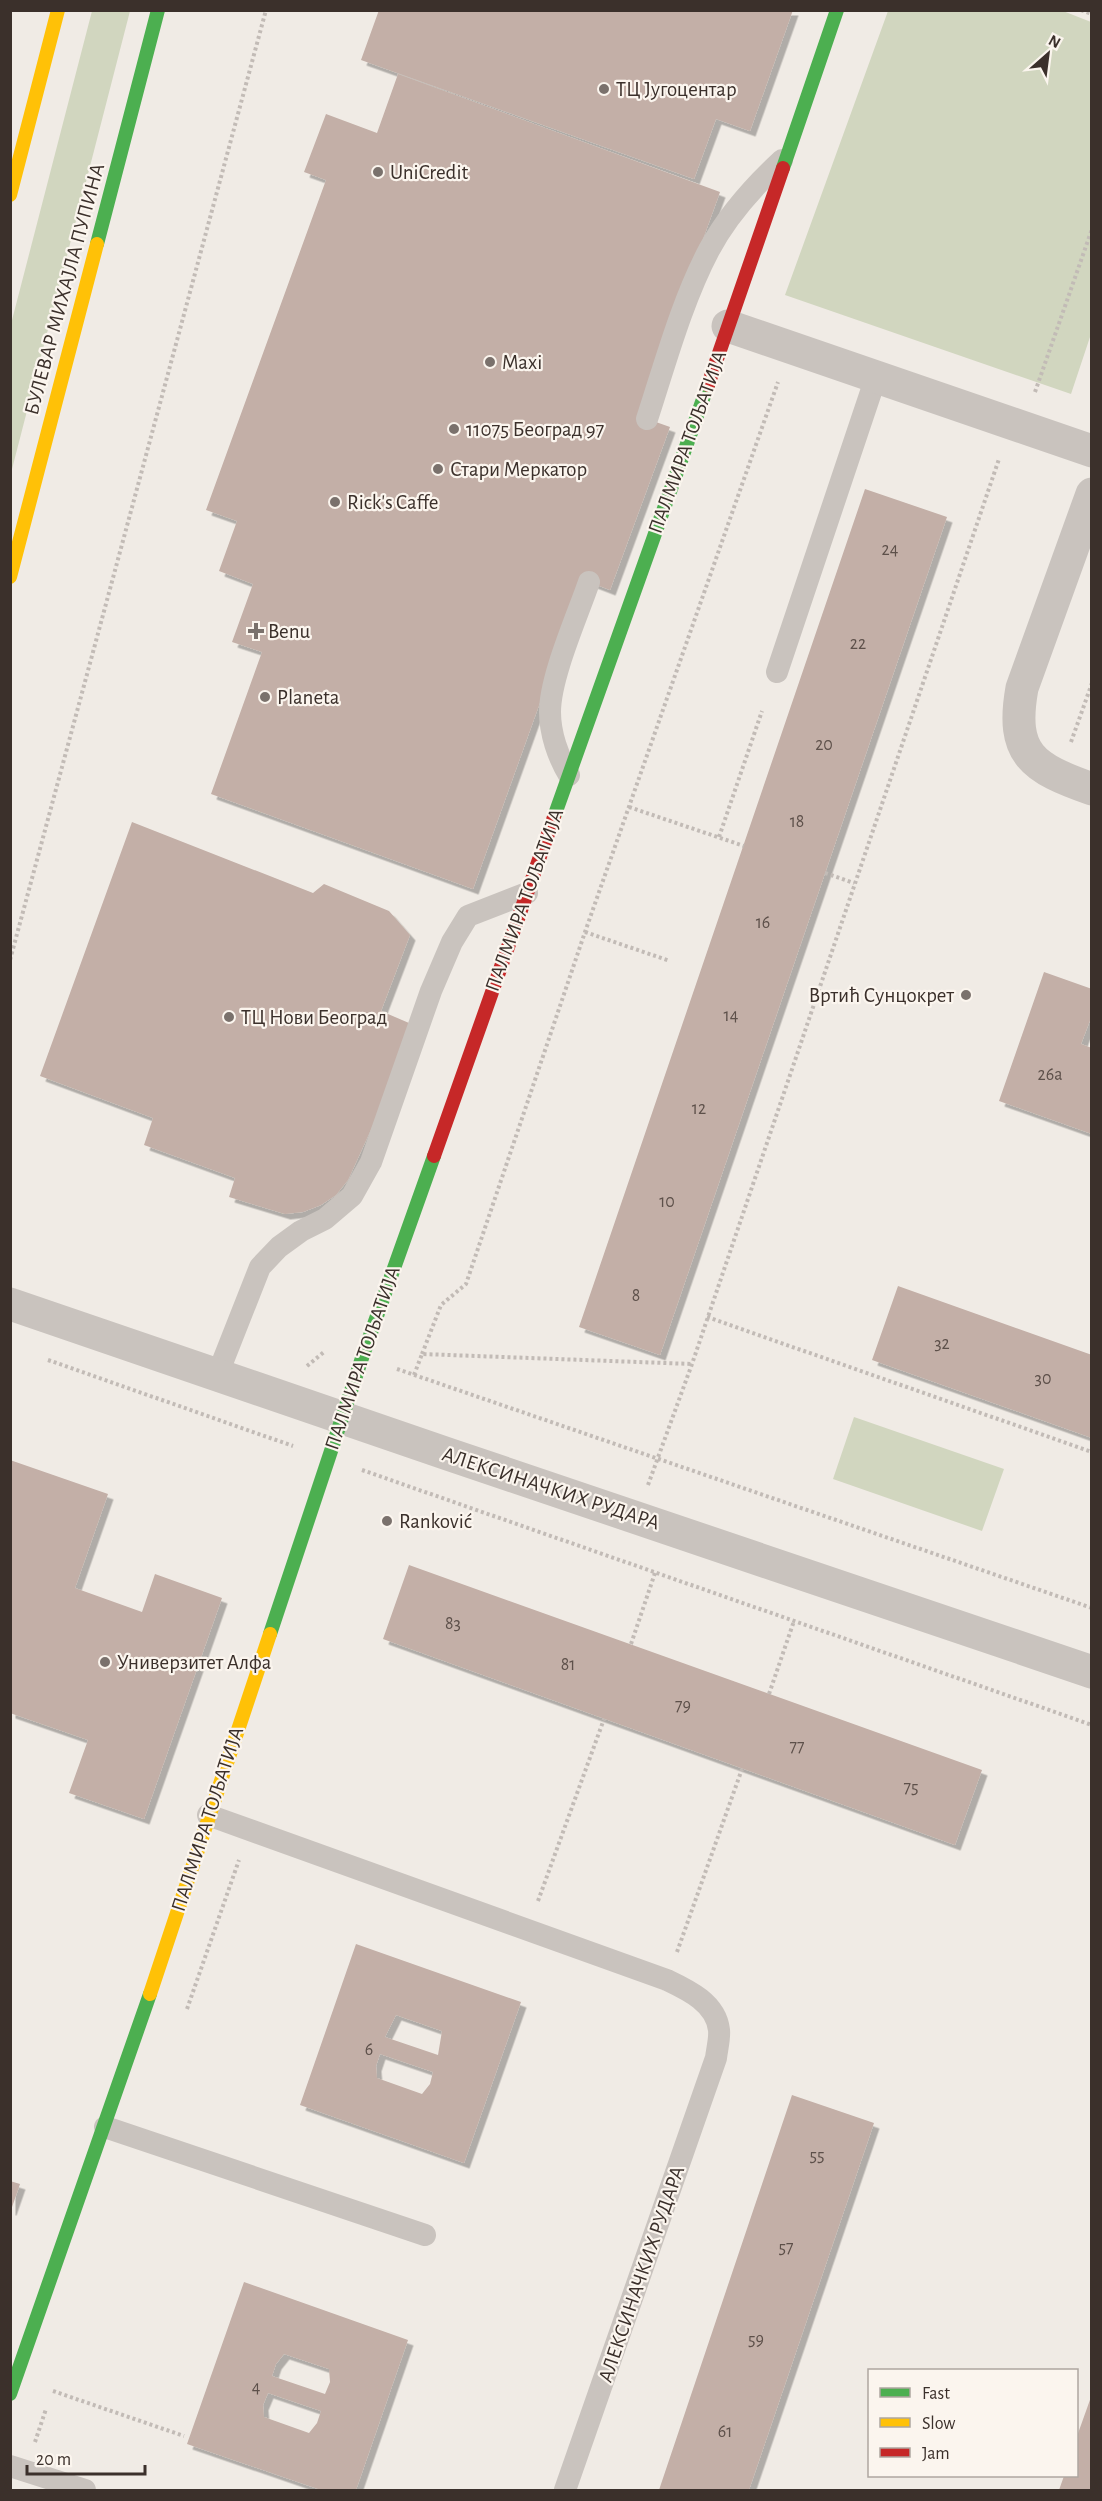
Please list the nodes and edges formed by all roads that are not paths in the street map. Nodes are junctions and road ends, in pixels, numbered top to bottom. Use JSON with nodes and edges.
{"nodes":[{"id":1,"x":58,"y":10,"type":"edge"},
{"id":2,"x":158,"y":10,"type":"edge"},
{"id":3,"x":837,"y":10,"type":"edge"},
{"id":4,"x":788,"y":154,"type":"junction"},
{"id":5,"x":10,"y":195,"type":"edge"},
{"id":6,"x":728,"y":326,"type":"junction"},
{"id":7,"x":876,"y":377,"type":"junction"},
{"id":8,"x":647,"y":419,"type":"dead end"},
{"id":9,"x":1092,"y":451,"type":"edge"},
{"id":10,"x":1092,"y":494,"type":"edge"},
{"id":11,"x":10,"y":577,"type":"edge"},
{"id":12,"x":589,"y":582,"type":"dead end"},
{"id":13,"x":777,"y":672,"type":"dead end"},
{"id":14,"x":569,"y":775,"type":"junction"},
{"id":15,"x":1092,"y":789,"type":"edge"},
{"id":16,"x":527,"y":893,"type":"junction"},
{"id":17,"x":10,"y":1304,"type":"edge"},
{"id":18,"x":217,"y":1376,"type":"junction"},
{"id":19,"x":341,"y":1419,"type":"junction"},
{"id":20,"x":1092,"y":1672,"type":"edge"},
{"id":21,"x":208,"y":1815,"type":"junction"},
{"id":22,"x":105,"y":2127,"type":"junction"},
{"id":23,"x":425,"y":2235,"type":"dead end"},
{"id":24,"x":10,"y":2394,"type":"edge"},
{"id":25,"x":10,"y":2466,"type":"edge"},
{"id":26,"x":85,"y":2490,"type":"edge"},
{"id":27,"x":565,"y":2490,"type":"edge"}],
"edges":[{"from":1,"to":5,"type":"street"},
{"from":2,"to":11,"type":"street","name":"БУЛЕВАР МИХАЈЛА ПУПИНА"},
{"from":3,"to":4,"type":"street","name":"ПАЛМИРА ТОЉАТИЈА"},
{"from":4,"to":6,"type":"street","name":"ПАЛМИРА ТОЉАТИЈА"},
{"from":4,"to":8,"type":"lane"},
{"from":6,"to":7,"type":"street","name":"ПАЛМИРА ТОЉАТИЈА"},
{"from":6,"to":14,"type":"street","name":"ПАЛМИРА ТОЉАТИЈА"},
{"from":7,"to":9,"type":"street","name":"ПАЛМИРА ТОЉАТИЈА"},
{"from":7,"to":13,"type":"lane"},
{"from":10,"to":15,"type":"street"},
{"from":12,"to":14,"type":"lane"},
{"from":14,"to":16,"type":"street","name":"ПАЛМИРА ТОЉАТИЈА"},
{"from":16,"to":18,"type":"lane"},
{"from":16,"to":19,"type":"street","name":"ПАЛМИРА ТОЉАТИЈА"},
{"from":17,"to":18,"type":"street","name":"АЛЕКСИНАЧКИХ РУДАРА"},
{"from":18,"to":19,"type":"street","name":"АЛЕКСИНАЧКИХ РУДАРА"},
{"from":19,"to":20,"type":"street","name":"АЛЕКСИНАЧКИХ РУДАРА"},
{"from":19,"to":21,"type":"street","name":"ПАЛМИРА ТОЉАТИЈА"},
{"from":21,"to":22,"type":"street","name":"ПАЛМИРА ТОЉАТИЈА"},
{"from":21,"to":27,"type":"lane","name":"АЛЕКСИНАЧКИХ РУДАРА"},
{"from":22,"to":23,"type":"lane"},
{"from":22,"to":24,"type":"street","name":"ПАЛМИРА ТОЉАТИЈА"},
{"from":25,"to":26,"type":"lane"}]}
